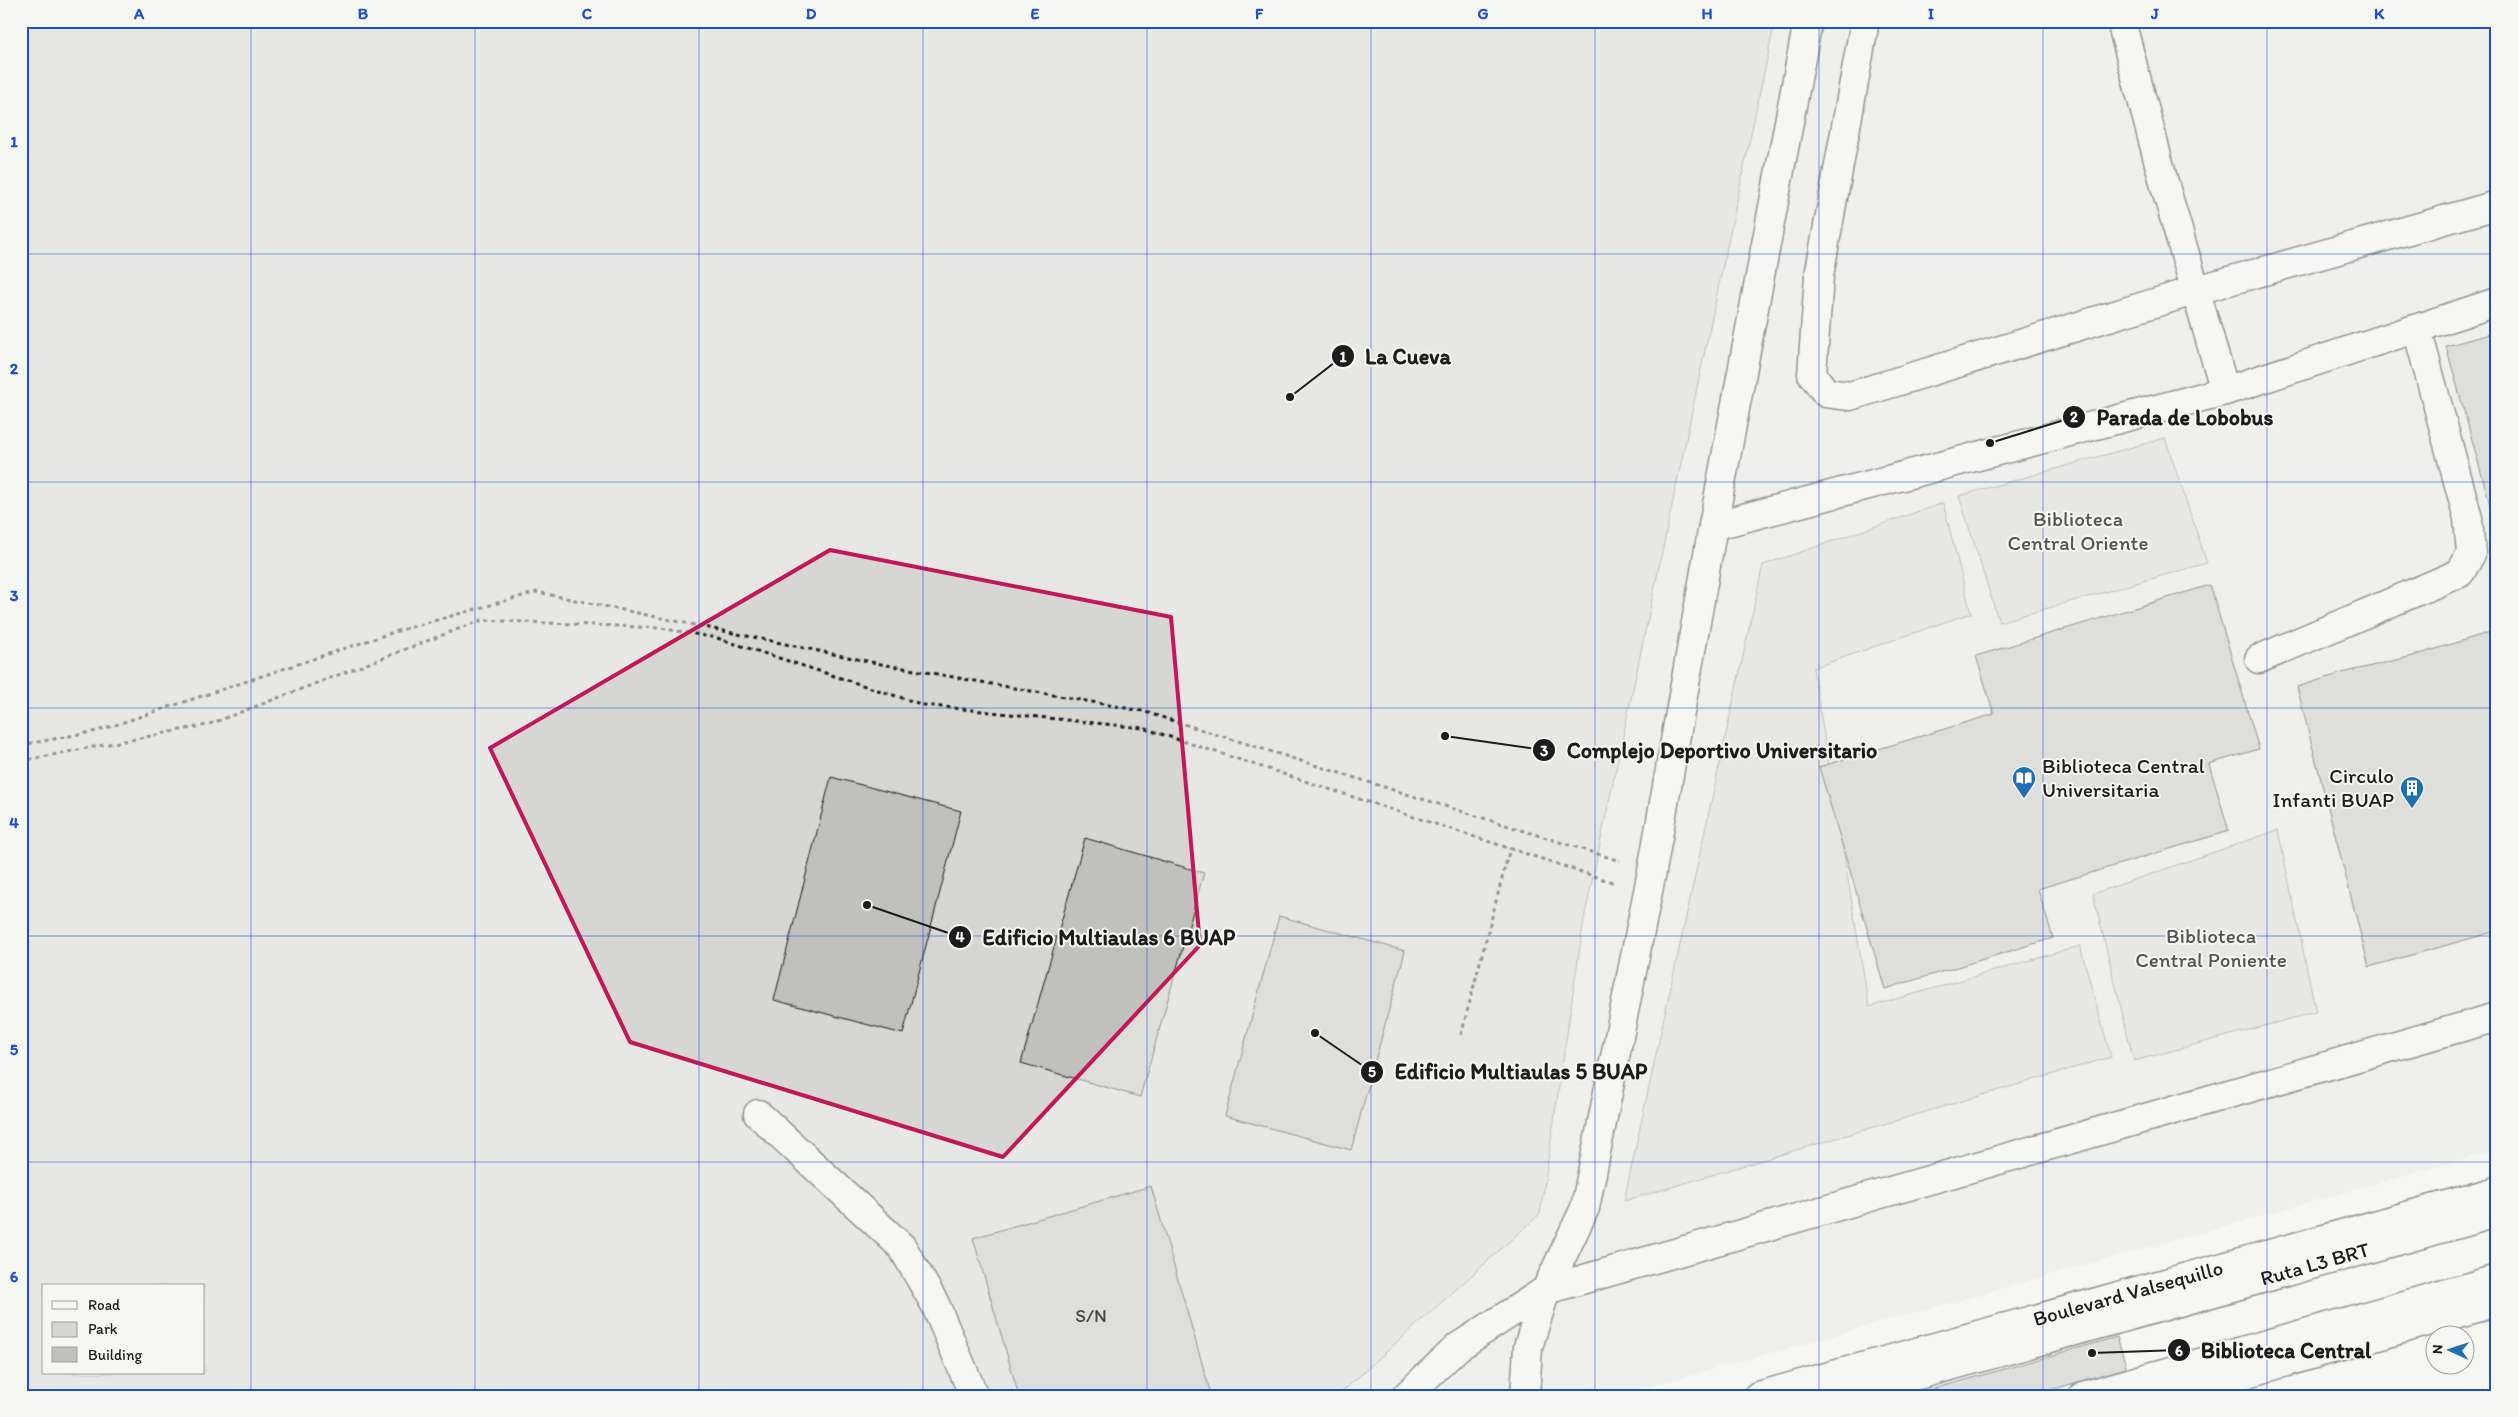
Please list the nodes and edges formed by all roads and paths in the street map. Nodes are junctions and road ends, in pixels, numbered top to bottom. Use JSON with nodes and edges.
{"nodes":[{"id":1,"x":1808,"y":21,"type":"edge"},
{"id":2,"x":1865,"y":21,"type":"edge"},
{"id":3,"x":2121,"y":21,"type":"edge"},
{"id":4,"x":2497,"y":205,"type":"edge"},
{"id":5,"x":2197,"y":290,"type":"junction"},
{"id":6,"x":2497,"y":302,"type":"edge"},
{"id":7,"x":2416,"y":329,"type":"junction"},
{"id":8,"x":2225,"y":392,"type":"junction"},
{"id":9,"x":1713,"y":526,"type":"junction"},
{"id":10,"x":2259,"y":659,"type":"dead end"},
{"id":11,"x":21,"y":745,"type":"edge"},
{"id":12,"x":21,"y":761,"type":"edge"},
{"id":13,"x":1510,"y":848,"type":"junction"},
{"id":14,"x":1649,"y":882,"type":"junction"},
{"id":15,"x":2497,"y":1017,"type":"edge"},
{"id":16,"x":1461,"y":1035,"type":"dead end"},
{"id":17,"x":758,"y":1114,"type":"dead end"},
{"id":18,"x":2497,"y":1191,"type":"edge"},
{"id":19,"x":2497,"y":1213,"type":"edge"},
{"id":20,"x":2497,"y":1279,"type":"edge"},
{"id":21,"x":1546,"y":1290,"type":"junction"},
{"id":22,"x":2497,"y":1302,"type":"edge"},
{"id":23,"x":974,"y":1396,"type":"edge"},
{"id":24,"x":1406,"y":1396,"type":"edge"},
{"id":25,"x":1525,"y":1396,"type":"edge"},
{"id":26,"x":1758,"y":1396,"type":"edge"},
{"id":27,"x":1844,"y":1396,"type":"edge"},
{"id":28,"x":2083,"y":1396,"type":"edge"},
{"id":29,"x":2168,"y":1396,"type":"edge"}],
"edges":[{"from":1,"to":9,"type":"main road"},
{"from":2,"to":5,"type":"main road"},
{"from":3,"to":5,"type":"main road"},
{"from":4,"to":5,"type":"main road"},
{"from":5,"to":8,"type":"main road"},
{"from":6,"to":7,"type":"main road"},
{"from":7,"to":8,"type":"main road"},
{"from":7,"to":10,"type":"main road"},
{"from":8,"to":9,"type":"main road"},
{"from":9,"to":14,"type":"main road"},
{"from":11,"to":14,"type":"path"},
{"from":12,"to":13,"type":"path"},
{"from":13,"to":14,"type":"path"},
{"from":13,"to":16,"type":"path"},
{"from":14,"to":21,"type":"main road"},
{"from":15,"to":21,"type":"main road"},
{"from":17,"to":23,"type":"main road"},
{"from":18,"to":26,"type":"main road","name":"Boulevard Valsequillo"},
{"from":19,"to":27,"type":"main road","name":"Ruta L3 BRT"},
{"from":20,"to":28,"type":"main road"},
{"from":21,"to":24,"type":"main road"},
{"from":21,"to":25,"type":"main road"},
{"from":22,"to":29,"type":"main road"}]}
